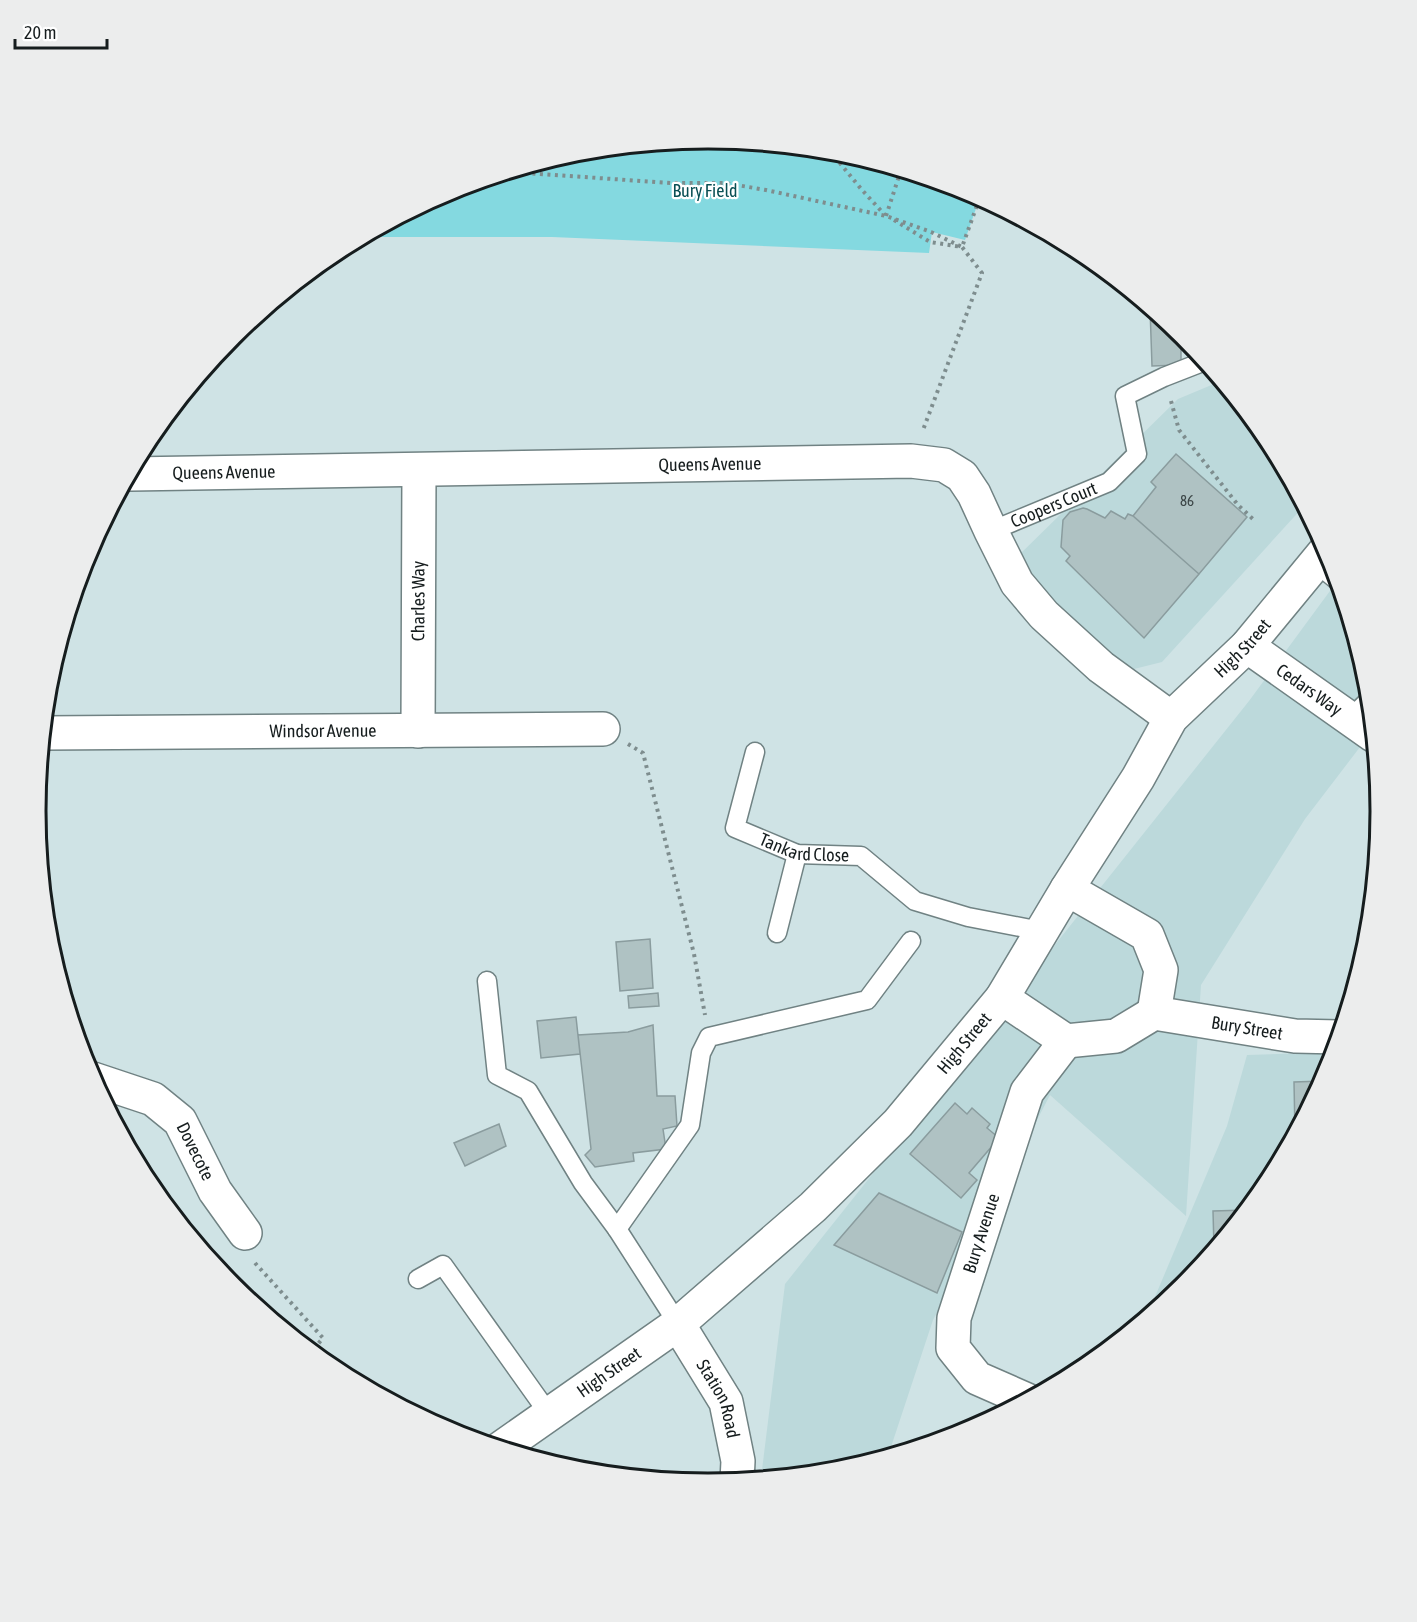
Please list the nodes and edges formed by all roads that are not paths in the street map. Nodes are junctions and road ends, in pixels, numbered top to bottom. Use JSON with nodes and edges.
{"nodes":[{"id":1,"x":1196,"y":364,"type":"edge"},
{"id":2,"x":419,"y":470,"type":"junction"},
{"id":3,"x":139,"y":474,"type":"edge"},
{"id":4,"x":991,"y":531,"type":"junction"},
{"id":5,"x":1324,"y":568,"type":"edge"},
{"id":6,"x":1246,"y":646,"type":"junction"},
{"id":7,"x":1364,"y":716,"type":"edge"},
{"id":8,"x":1171,"y":718,"type":"junction"},
{"id":9,"x":603,"y":729,"type":"road end"},
{"id":10,"x":418,"y":731,"type":"junction"},
{"id":11,"x":51,"y":733,"type":"edge"},
{"id":12,"x":755,"y":752,"type":"dead end"},
{"id":13,"x":797,"y":854,"type":"junction"},
{"id":14,"x":1067,"y":889,"type":"junction"},
{"id":15,"x":1041,"y":931,"type":"junction"},
{"id":16,"x":777,"y":933,"type":"dead end"},
{"id":17,"x":910,"y":941,"type":"dead end"},
{"id":18,"x":488,"y":981,"type":"dead end"},
{"id":19,"x":1002,"y":998,"type":"junction"},
{"id":20,"x":1154,"y":1013,"type":"junction"},
{"id":21,"x":1330,"y":1037,"type":"edge"},
{"id":22,"x":1066,"y":1041,"type":"junction"},
{"id":23,"x":105,"y":1082,"type":"edge"},
{"id":24,"x":617,"y":1229,"type":"junction"},
{"id":25,"x":245,"y":1233,"type":"road end"},
{"id":26,"x":418,"y":1279,"type":"dead end"},
{"id":27,"x":678,"y":1324,"type":"junction"},
{"id":28,"x":1015,"y":1397,"type":"edge"},
{"id":29,"x":549,"y":1414,"type":"junction"},
{"id":30,"x":510,"y":1442,"type":"edge"},
{"id":31,"x":737,"y":1472,"type":"edge"}],
"edges":[{"from":1,"to":4,"type":"lane","name":"Coopers Court"},
{"from":2,"to":3,"type":"street","name":"Queens Avenue"},
{"from":2,"to":4,"type":"street","name":"Queens Avenue"},
{"from":2,"to":10,"type":"street","name":"Charles Way"},
{"from":4,"to":8,"type":"street","name":"Queens Avenue"},
{"from":5,"to":6,"type":"street","name":"High Street"},
{"from":6,"to":7,"type":"street","name":"Cedars Way"},
{"from":6,"to":8,"type":"street","name":"High Street"},
{"from":8,"to":14,"type":"street","name":"High Street"},
{"from":9,"to":10,"type":"street","name":"Windsor Avenue"},
{"from":10,"to":11,"type":"street","name":"Windsor Avenue"},
{"from":12,"to":13,"type":"lane","name":"Tankard Close"},
{"from":13,"to":15,"type":"lane","name":"Tankard Close"},
{"from":13,"to":16,"type":"lane"},
{"from":14,"to":15,"type":"street","name":"High Street"},
{"from":14,"to":20,"type":"street"},
{"from":15,"to":19,"type":"street","name":"High Street"},
{"from":17,"to":24,"type":"lane"},
{"from":18,"to":24,"type":"lane"},
{"from":19,"to":22,"type":"street"},
{"from":19,"to":27,"type":"street","name":"High Street"},
{"from":20,"to":21,"type":"street","name":"Bury Street"},
{"from":20,"to":22,"type":"street"},
{"from":22,"to":28,"type":"street","name":"Bury Avenue"},
{"from":23,"to":25,"type":"street","name":"Dovecote"},
{"from":24,"to":27,"type":"lane"},
{"from":26,"to":29,"type":"lane"},
{"from":27,"to":29,"type":"street","name":"High Street"},
{"from":27,"to":31,"type":"street","name":"Station Road"},
{"from":29,"to":30,"type":"street","name":"High Street"}]}
